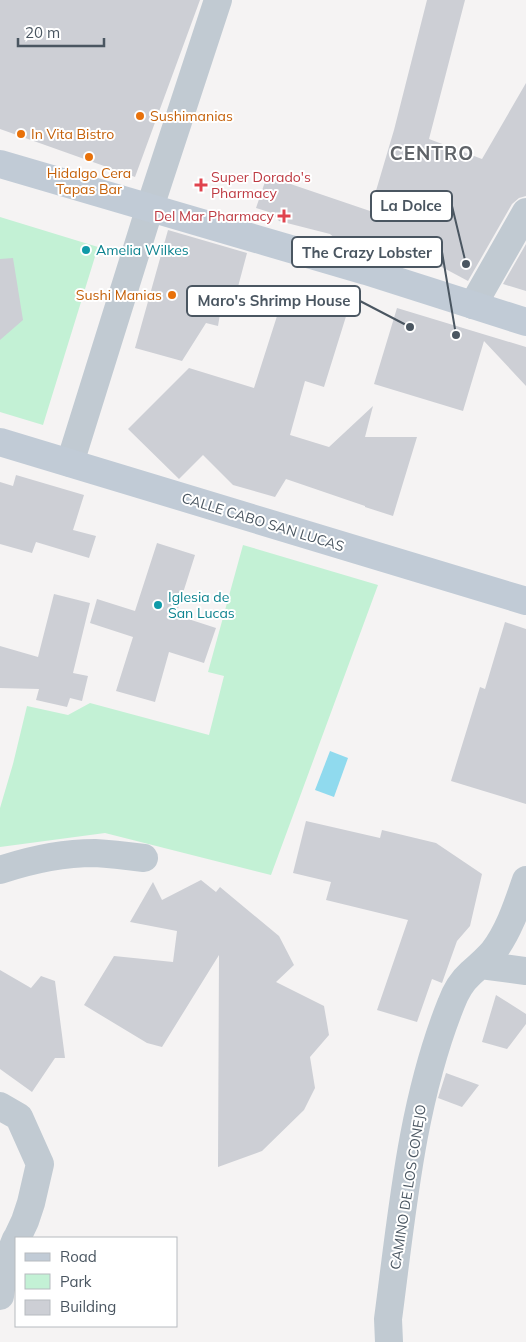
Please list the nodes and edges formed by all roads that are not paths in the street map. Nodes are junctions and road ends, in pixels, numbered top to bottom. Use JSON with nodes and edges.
{"nodes":[{"id":1,"x":218,"y":0,"type":"edge"},
{"id":2,"x":0,"y":164,"type":"edge"},
{"id":3,"x":150,"y":207,"type":"junction"},
{"id":4,"x":526,"y":212,"type":"edge"},
{"id":5,"x":473,"y":305,"type":"junction"},
{"id":6,"x":526,"y":322,"type":"edge"},
{"id":7,"x":0,"y":442,"type":"edge"},
{"id":8,"x":70,"y":463,"type":"junction"},
{"id":9,"x":526,"y":601,"type":"edge"},
{"id":10,"x":144,"y":858,"type":"dead end"},
{"id":11,"x":0,"y":870,"type":"edge"},
{"id":12,"x":526,"y":880,"type":"edge"},
{"id":13,"x":482,"y":965,"type":"junction"},
{"id":14,"x":526,"y":971,"type":"edge"},
{"id":15,"x":0,"y":1106,"type":"edge"},
{"id":16,"x":17,"y":1237,"type":"edge"},
{"id":17,"x":15,"y":1241,"type":"edge"},
{"id":18,"x":0,"y":1296,"type":"edge"},
{"id":19,"x":389,"y":1342,"type":"edge"}],
"edges":[{"from":1,"to":3,"type":"street"},
{"from":2,"to":3,"type":"main road"},
{"from":3,"to":5,"type":"main road"},
{"from":3,"to":8,"type":"street"},
{"from":4,"to":5,"type":"street"},
{"from":5,"to":6,"type":"main road"},
{"from":7,"to":8,"type":"main road","name":"CALLE CABO SAN LUCAS"},
{"from":8,"to":9,"type":"main road","name":"CALLE CABO SAN LUCAS"},
{"from":10,"to":11,"type":"street"},
{"from":12,"to":13,"type":"street","name":"CAMINO DE LOS CONEJO"},
{"from":13,"to":14,"type":"street"},
{"from":13,"to":19,"type":"street","name":"CAMINO DE LOS CONEJO"},
{"from":15,"to":16,"type":"street"},
{"from":17,"to":18,"type":"street"}]}
